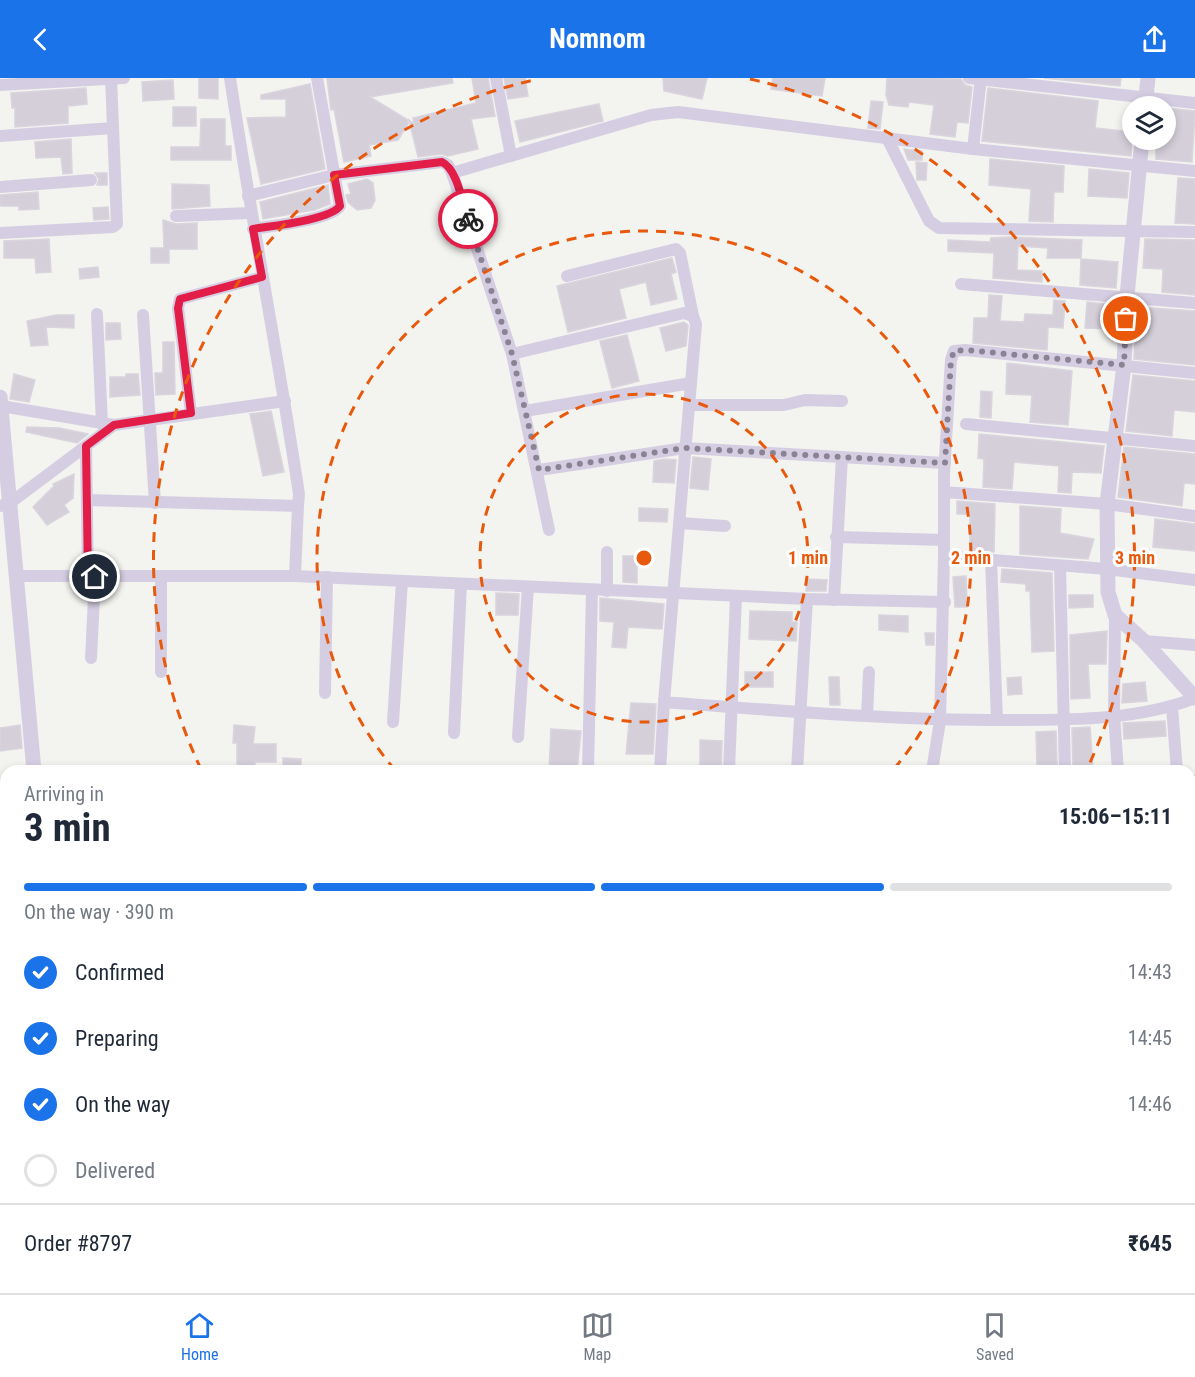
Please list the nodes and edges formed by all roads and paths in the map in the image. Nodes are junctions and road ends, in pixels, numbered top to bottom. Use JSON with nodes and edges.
{"nodes":[{"id":1,"x":116,"y":78,"type":"edge"},
{"id":2,"x":230,"y":78,"type":"edge"},
{"id":3,"x":317,"y":78,"type":"edge"},
{"id":4,"x":496,"y":78,"type":"edge"},
{"id":5,"x":977,"y":78,"type":"edge"},
{"id":6,"x":1148,"y":78,"type":"edge"},
{"id":7,"x":0,"y":85,"type":"edge"},
{"id":8,"x":1146,"y":96,"type":"edge"},
{"id":9,"x":1122,"y":99,"type":"edge"},
{"id":10,"x":1176,"y":103,"type":"edge"},
{"id":11,"x":1195,"y":103,"type":"edge"},
{"id":12,"x":113,"y":128,"type":"junction"},
{"id":13,"x":0,"y":136,"type":"edge"},
{"id":14,"x":887,"y":138,"type":"junction"},
{"id":15,"x":973,"y":148,"type":"junction"},
{"id":16,"x":1141,"y":150,"type":"edge"},
{"id":17,"x":511,"y":156,"type":"junction"},
{"id":18,"x":1140,"y":166,"type":"junction"},
{"id":19,"x":1195,"y":171,"type":"edge"},
{"id":20,"x":452,"y":172,"type":"junction"},
{"id":21,"x":334,"y":175,"type":"junction"},
{"id":22,"x":91,"y":180,"type":"dead end"},
{"id":23,"x":0,"y":187,"type":"edge"},
{"id":24,"x":248,"y":196,"type":"junction"},
{"id":25,"x":251,"y":213,"type":"junction"},
{"id":26,"x":176,"y":216,"type":"dead end"},
{"id":27,"x":253,"y":229,"type":"junction"},
{"id":28,"x":1134,"y":232,"type":"junction"},
{"id":29,"x":1195,"y":232,"type":"edge"},
{"id":30,"x":0,"y":233,"type":"edge"},
{"id":31,"x":261,"y":271,"type":"junction"},
{"id":32,"x":567,"y":276,"type":"dead end"},
{"id":33,"x":961,"y":284,"type":"dead end"},
{"id":34,"x":1127,"y":296,"type":"junction"},
{"id":35,"x":1195,"y":303,"type":"edge"},
{"id":36,"x":97,"y":314,"type":"dead end"},
{"id":37,"x":143,"y":315,"type":"dead end"},
{"id":38,"x":693,"y":316,"type":"junction"},
{"id":39,"x":512,"y":354,"type":"junction"},
{"id":40,"x":1124,"y":365,"type":"junction"},
{"id":41,"x":1195,"y":373,"type":"edge"},
{"id":42,"x":691,"y":383,"type":"junction"},
{"id":43,"x":0,"y":397,"type":"edge"},
{"id":44,"x":285,"y":401,"type":"junction"},
{"id":45,"x":842,"y":401,"type":"dead end"},
{"id":46,"x":689,"y":405,"type":"junction"},
{"id":47,"x":1,"y":406,"type":"edge"},
{"id":48,"x":525,"y":411,"type":"junction"},
{"id":49,"x":191,"y":413,"type":"junction"},
{"id":50,"x":150,"y":420,"type":"junction"},
{"id":51,"x":108,"y":424,"type":"junction"},
{"id":52,"x":966,"y":424,"type":"dead end"},
{"id":53,"x":1115,"y":439,"type":"junction"},
{"id":54,"x":86,"y":446,"type":"junction"},
{"id":55,"x":1195,"y":446,"type":"edge"},
{"id":56,"x":685,"y":448,"type":"junction"},
{"id":57,"x":842,"y":458,"type":"junction"},
{"id":58,"x":945,"y":463,"type":"junction"},
{"id":59,"x":539,"y":470,"type":"junction"},
{"id":60,"x":944,"y":492,"type":"junction"},
{"id":61,"x":88,"y":500,"type":"junction"},
{"id":62,"x":155,"y":502,"type":"junction"},
{"id":63,"x":1107,"y":504,"type":"junction"},
{"id":64,"x":5,"y":505,"type":"edge"},
{"id":65,"x":298,"y":506,"type":"junction"},
{"id":66,"x":1195,"y":516,"type":"edge"},
{"id":67,"x":679,"y":523,"type":"junction"},
{"id":68,"x":725,"y":526,"type":"dead end"},
{"id":69,"x":549,"y":530,"type":"dead end"},
{"id":70,"x":836,"y":537,"type":"junction"},
{"id":71,"x":944,"y":540,"type":"junction"},
{"id":72,"x":607,"y":552,"type":"dead end"},
{"id":73,"x":944,"y":556,"type":"junction"},
{"id":74,"x":991,"y":560,"type":"junction"},
{"id":75,"x":1060,"y":566,"type":"junction"},
{"id":76,"x":1107,"y":570,"type":"junction"},
{"id":77,"x":17,"y":576,"type":"junction"},
{"id":78,"x":161,"y":576,"type":"junction"},
{"id":79,"x":294,"y":576,"type":"junction"},
{"id":80,"x":92,"y":577,"type":"junction"},
{"id":81,"x":327,"y":577,"type":"junction"},
{"id":82,"x":1195,"y":580,"type":"edge"},
{"id":83,"x":402,"y":581,"type":"junction"},
{"id":84,"x":461,"y":584,"type":"junction"},
{"id":85,"x":528,"y":587,"type":"junction"},
{"id":86,"x":592,"y":590,"type":"junction"},
{"id":87,"x":607,"y":591,"type":"junction"},
{"id":88,"x":673,"y":594,"type":"junction"},
{"id":89,"x":736,"y":596,"type":"junction"},
{"id":90,"x":807,"y":599,"type":"junction"},
{"id":91,"x":834,"y":600,"type":"junction"},
{"id":92,"x":945,"y":602,"type":"junction"},
{"id":93,"x":1114,"y":615,"type":"junction"},
{"id":94,"x":1144,"y":641,"type":"junction"},
{"id":95,"x":1195,"y":645,"type":"edge"},
{"id":96,"x":92,"y":658,"type":"dead end"},
{"id":97,"x":161,"y":672,"type":"dead end"},
{"id":98,"x":869,"y":672,"type":"dead end"},
{"id":99,"x":325,"y":693,"type":"dead end"},
{"id":100,"x":1195,"y":698,"type":"edge"},
{"id":101,"x":664,"y":702,"type":"junction"},
{"id":102,"x":731,"y":707,"type":"junction"},
{"id":103,"x":1172,"y":707,"type":"junction"},
{"id":104,"x":801,"y":712,"type":"junction"},
{"id":105,"x":1114,"y":715,"type":"junction"},
{"id":106,"x":867,"y":716,"type":"junction"},
{"id":107,"x":996,"y":720,"type":"junction"},
{"id":108,"x":1062,"y":720,"type":"junction"},
{"id":109,"x":940,"y":721,"type":"junction"},
{"id":110,"x":393,"y":722,"type":"dead end"},
{"id":111,"x":454,"y":733,"type":"dead end"},
{"id":112,"x":518,"y":737,"type":"dead end"},
{"id":113,"x":33,"y":765,"type":"edge"},
{"id":114,"x":588,"y":765,"type":"edge"},
{"id":115,"x":660,"y":765,"type":"edge"},
{"id":116,"x":729,"y":765,"type":"edge"},
{"id":117,"x":797,"y":765,"type":"edge"},
{"id":118,"x":933,"y":765,"type":"edge"},
{"id":119,"x":1065,"y":765,"type":"edge"},
{"id":120,"x":1118,"y":765,"type":"edge"},
{"id":121,"x":1177,"y":765,"type":"edge"}],
"edges":[{"from":1,"to":7,"type":"street"},
{"from":1,"to":12,"type":"street"},
{"from":2,"to":24,"type":"street"},
{"from":3,"to":21,"type":"street"},
{"from":4,"to":17,"type":"street"},
{"from":5,"to":9,"type":"street"},
{"from":5,"to":15,"type":"street"},
{"from":6,"to":8,"type":"street"},
{"from":10,"to":11,"type":"street"},
{"from":12,"to":13,"type":"street"},
{"from":12,"to":30,"type":"street"},
{"from":14,"to":15,"type":"street"},
{"from":14,"to":17,"type":"street"},
{"from":14,"to":28,"type":"street"},
{"from":15,"to":18,"type":"street"},
{"from":16,"to":18,"type":"street"},
{"from":17,"to":20,"type":"street"},
{"from":18,"to":19,"type":"street"},
{"from":18,"to":28,"type":"street"},
{"from":20,"to":21,"type":"street"},
{"from":20,"to":39,"type":"street"},
{"from":21,"to":24,"type":"street"},
{"from":21,"to":27,"type":"street"},
{"from":22,"to":23,"type":"street"},
{"from":24,"to":25,"type":"street"},
{"from":25,"to":26,"type":"street"},
{"from":25,"to":27,"type":"street"},
{"from":27,"to":31,"type":"street"},
{"from":28,"to":29,"type":"street"},
{"from":28,"to":34,"type":"street"},
{"from":31,"to":44,"type":"street"},
{"from":31,"to":49,"type":"street"},
{"from":32,"to":38,"type":"street"},
{"from":33,"to":34,"type":"street"},
{"from":34,"to":35,"type":"street"},
{"from":34,"to":40,"type":"street"},
{"from":36,"to":51,"type":"street"},
{"from":37,"to":50,"type":"street"},
{"from":38,"to":39,"type":"street"},
{"from":38,"to":42,"type":"street"},
{"from":39,"to":48,"type":"street"},
{"from":40,"to":41,"type":"street"},
{"from":40,"to":53,"type":"street"},
{"from":40,"to":58,"type":"street"},
{"from":42,"to":46,"type":"street"},
{"from":42,"to":48,"type":"street"},
{"from":43,"to":47,"type":"street"},
{"from":44,"to":49,"type":"street"},
{"from":44,"to":65,"type":"street"},
{"from":45,"to":46,"type":"street"},
{"from":46,"to":56,"type":"street"},
{"from":47,"to":51,"type":"street"},
{"from":47,"to":64,"type":"street"},
{"from":48,"to":59,"type":"street"},
{"from":49,"to":50,"type":"street"},
{"from":50,"to":51,"type":"street"},
{"from":50,"to":62,"type":"street"},
{"from":51,"to":54,"type":"street"},
{"from":52,"to":53,"type":"street"},
{"from":53,"to":55,"type":"street"},
{"from":53,"to":63,"type":"street"},
{"from":54,"to":61,"type":"street"},
{"from":54,"to":64,"type":"street"},
{"from":56,"to":57,"type":"street"},
{"from":56,"to":59,"type":"street"},
{"from":56,"to":67,"type":"street"},
{"from":57,"to":58,"type":"street"},
{"from":57,"to":70,"type":"street"},
{"from":58,"to":60,"type":"street"},
{"from":59,"to":69,"type":"street"},
{"from":60,"to":63,"type":"street"},
{"from":60,"to":71,"type":"street"},
{"from":61,"to":62,"type":"street"},
{"from":61,"to":80,"type":"street"},
{"from":62,"to":65,"type":"street"},
{"from":63,"to":66,"type":"street"},
{"from":63,"to":76,"type":"street"},
{"from":64,"to":77,"type":"street"},
{"from":65,"to":79,"type":"street"},
{"from":67,"to":68,"type":"street"},
{"from":67,"to":88,"type":"street"},
{"from":70,"to":71,"type":"street"},
{"from":70,"to":91,"type":"street"},
{"from":71,"to":73,"type":"street"},
{"from":72,"to":87,"type":"street"},
{"from":73,"to":74,"type":"street"},
{"from":73,"to":92,"type":"street"},
{"from":74,"to":75,"type":"street"},
{"from":74,"to":107,"type":"street"},
{"from":75,"to":76,"type":"street"},
{"from":75,"to":108,"type":"street"},
{"from":76,"to":82,"type":"street"},
{"from":76,"to":93,"type":"street"},
{"from":77,"to":80,"type":"street"},
{"from":77,"to":113,"type":"street"},
{"from":78,"to":79,"type":"street"},
{"from":78,"to":80,"type":"street"},
{"from":78,"to":97,"type":"street"},
{"from":79,"to":81,"type":"street"},
{"from":80,"to":96,"type":"street"},
{"from":81,"to":83,"type":"street"},
{"from":81,"to":99,"type":"street"},
{"from":83,"to":84,"type":"street"},
{"from":83,"to":110,"type":"street"},
{"from":84,"to":85,"type":"street"},
{"from":84,"to":111,"type":"street"},
{"from":85,"to":86,"type":"street"},
{"from":85,"to":112,"type":"street"},
{"from":86,"to":87,"type":"street"},
{"from":86,"to":114,"type":"street"},
{"from":87,"to":88,"type":"street"},
{"from":88,"to":89,"type":"street"},
{"from":88,"to":101,"type":"street"},
{"from":89,"to":90,"type":"street"},
{"from":89,"to":102,"type":"street"},
{"from":90,"to":91,"type":"street"},
{"from":90,"to":104,"type":"street"},
{"from":91,"to":92,"type":"street"},
{"from":92,"to":109,"type":"street"},
{"from":93,"to":94,"type":"street"},
{"from":93,"to":105,"type":"street"},
{"from":94,"to":95,"type":"street"},
{"from":94,"to":100,"type":"street"},
{"from":98,"to":106,"type":"street"},
{"from":100,"to":103,"type":"street"},
{"from":101,"to":102,"type":"street"},
{"from":101,"to":115,"type":"street"},
{"from":102,"to":104,"type":"street"},
{"from":102,"to":116,"type":"street"},
{"from":103,"to":105,"type":"street"},
{"from":103,"to":121,"type":"street"},
{"from":104,"to":106,"type":"street"},
{"from":104,"to":117,"type":"street"},
{"from":105,"to":108,"type":"street"},
{"from":105,"to":120,"type":"street"},
{"from":106,"to":109,"type":"street"},
{"from":107,"to":108,"type":"street"},
{"from":107,"to":109,"type":"street"},
{"from":108,"to":119,"type":"street"},
{"from":109,"to":118,"type":"street"}]}
